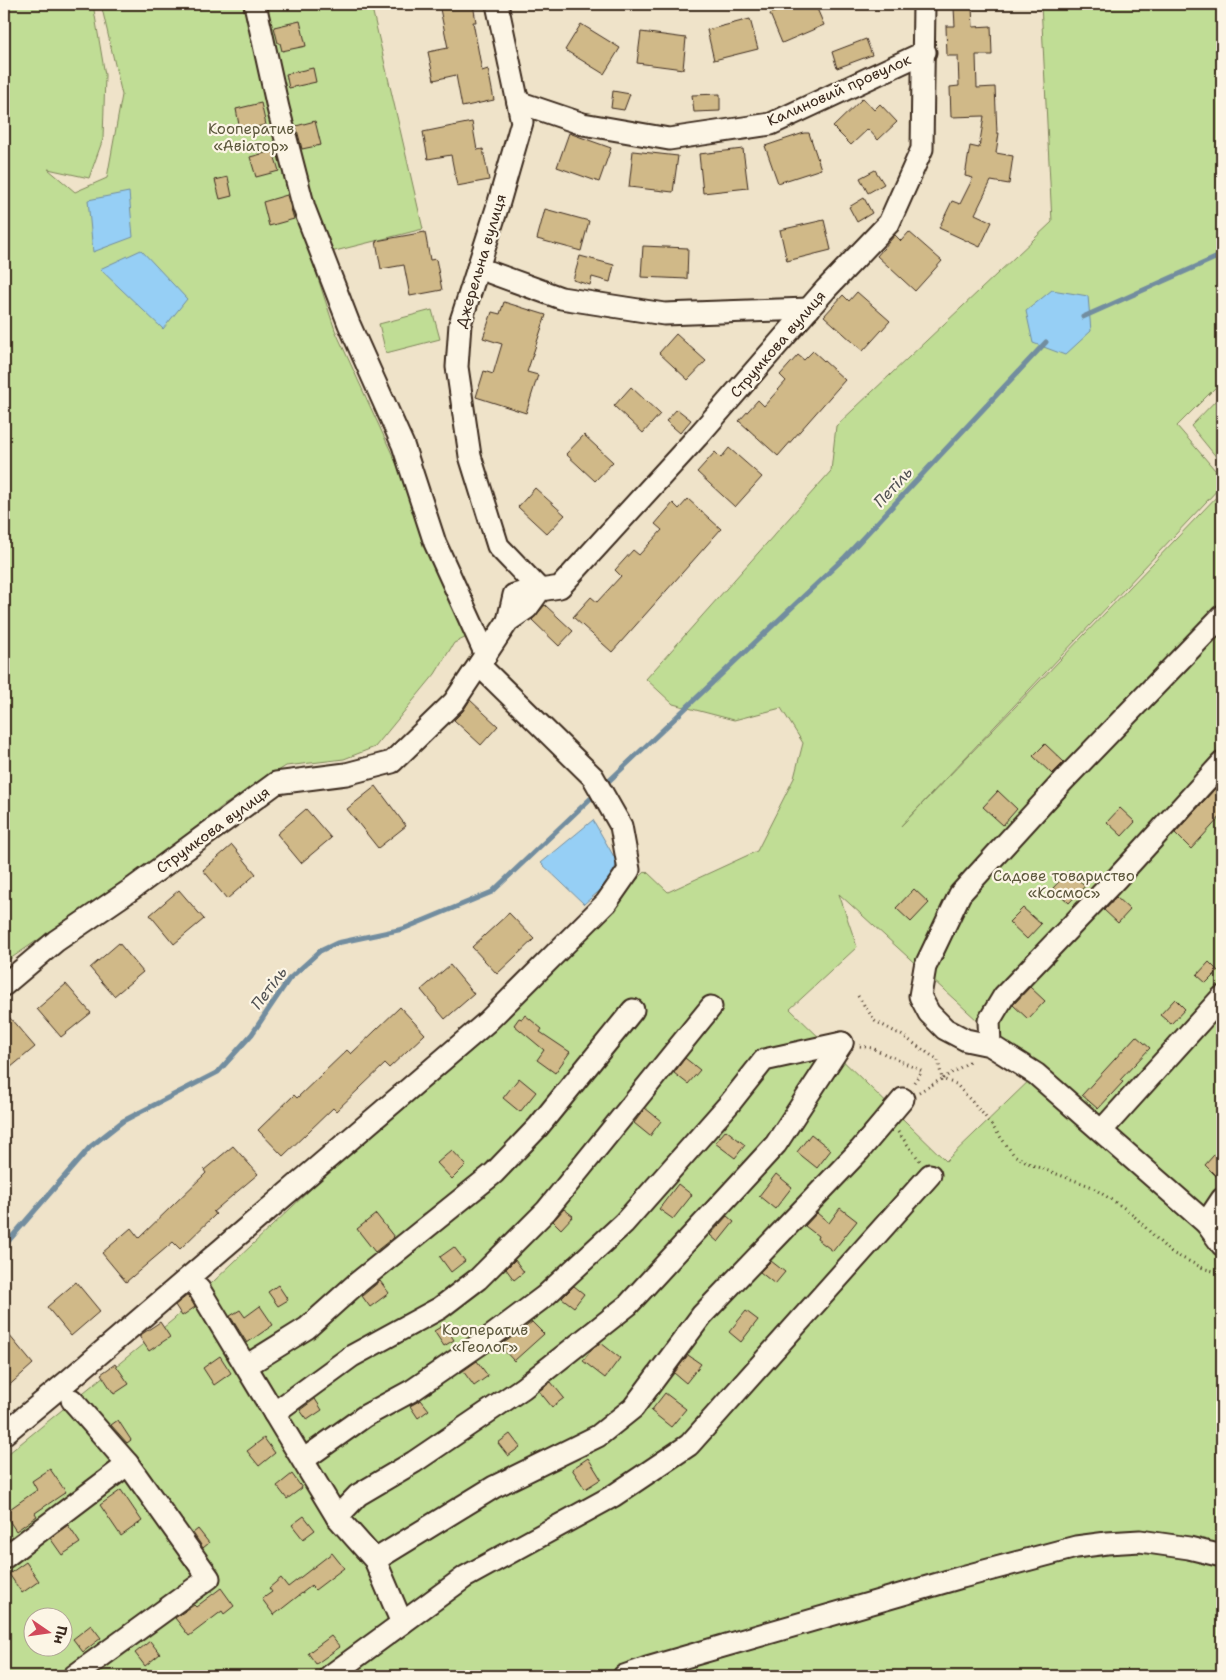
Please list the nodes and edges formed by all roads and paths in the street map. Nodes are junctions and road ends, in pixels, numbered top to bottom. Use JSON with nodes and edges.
{"nodes":[{"id":1,"x":255,"y":4,"type":"edge"},
{"id":2,"x":497,"y":4,"type":"edge"},
{"id":3,"x":924,"y":4,"type":"edge"},
{"id":4,"x":924,"y":52,"type":"junction"},
{"id":5,"x":518,"y":102,"type":"junction"},
{"id":6,"x":478,"y":268,"type":"junction"},
{"id":7,"x":809,"y":308,"type":"junction"},
{"id":8,"x":539,"y":589,"type":"junction"},
{"id":9,"x":1222,"y":616,"type":"edge"},
{"id":10,"x":482,"y":660,"type":"junction"},
{"id":11,"x":1222,"y":763,"type":"edge"},
{"id":12,"x":4,"y":985,"type":"edge"},
{"id":13,"x":858,"y":996,"type":"dead end"},
{"id":14,"x":1222,"y":997,"type":"edge"},
{"id":15,"x":711,"y":1007,"type":"dead end"},
{"id":16,"x":633,"y":1010,"type":"dead end"},
{"id":17,"x":990,"y":1045,"type":"junction"},
{"id":18,"x":942,"y":1079,"type":"junction"},
{"id":19,"x":902,"y":1099,"type":"joint"},
{"id":20,"x":1102,"y":1130,"type":"junction"},
{"id":21,"x":930,"y":1175,"type":"dead end"},
{"id":22,"x":1222,"y":1199,"type":"edge"},
{"id":23,"x":1206,"y":1222,"type":"junction"},
{"id":24,"x":1222,"y":1245,"type":"edge"},
{"id":25,"x":1222,"y":1274,"type":"edge"},
{"id":26,"x":199,"y":1289,"type":"dead end"},
{"id":27,"x":246,"y":1366,"type":"junction"},
{"id":28,"x":72,"y":1400,"type":"dead end"},
{"id":29,"x":274,"y":1413,"type":"junction"},
{"id":30,"x":4,"y":1434,"type":"edge"},
{"id":31,"x":303,"y":1460,"type":"junction"},
{"id":32,"x":128,"y":1464,"type":"junction"},
{"id":33,"x":337,"y":1517,"type":"junction"},
{"id":34,"x":1222,"y":1556,"type":"edge"},
{"id":35,"x":4,"y":1558,"type":"edge"},
{"id":36,"x":375,"y":1560,"type":"junction"},
{"id":37,"x":402,"y":1623,"type":"junction"},
{"id":38,"x":74,"y":1676,"type":"edge"},
{"id":39,"x":330,"y":1676,"type":"edge"},
{"id":40,"x":624,"y":1676,"type":"edge"}],
"edges":[{"from":1,"to":10,"type":"street"},
{"from":2,"to":5,"type":"street","name":"Джерельна вулиця"},
{"from":3,"to":4,"type":"street","name":"Струмкова вулиця"},
{"from":4,"to":5,"type":"street","name":"Калиновий провулок"},
{"from":4,"to":7,"type":"street","name":"Струмкова вулиця"},
{"from":5,"to":6,"type":"street","name":"Джерельна вулиця"},
{"from":6,"to":7,"type":"street"},
{"from":6,"to":8,"type":"street","name":"Джерельна вулиця"},
{"from":7,"to":8,"type":"street","name":"Струмкова вулиця"},
{"from":8,"to":10,"type":"street","name":"Струмкова вулиця"},
{"from":9,"to":17,"type":"street"},
{"from":10,"to":12,"type":"street","name":"Струмкова вулиця"},
{"from":10,"to":30,"type":"street"},
{"from":11,"to":17,"type":"street"},
{"from":13,"to":18,"type":"path"},
{"from":14,"to":20,"type":"street"},
{"from":15,"to":29,"type":"street"},
{"from":16,"to":27,"type":"street"},
{"from":17,"to":18,"type":"path"},
{"from":17,"to":20,"type":"street"},
{"from":18,"to":19,"type":"path"},
{"from":18,"to":25,"type":"path"},
{"from":19,"to":36,"type":"street"},
{"from":20,"to":23,"type":"street"},
{"from":21,"to":37,"type":"street"},
{"from":22,"to":23,"type":"street"},
{"from":23,"to":24,"type":"street"},
{"from":26,"to":27,"type":"street"},
{"from":27,"to":29,"type":"street"},
{"from":28,"to":32,"type":"street"},
{"from":29,"to":31,"type":"street"},
{"from":31,"to":33,"type":"street"},
{"from":31,"to":33,"type":"street"},
{"from":32,"to":35,"type":"street"},
{"from":32,"to":38,"type":"street"},
{"from":33,"to":36,"type":"street"},
{"from":34,"to":40,"type":"street"},
{"from":36,"to":37,"type":"street"},
{"from":37,"to":39,"type":"street"}]}
